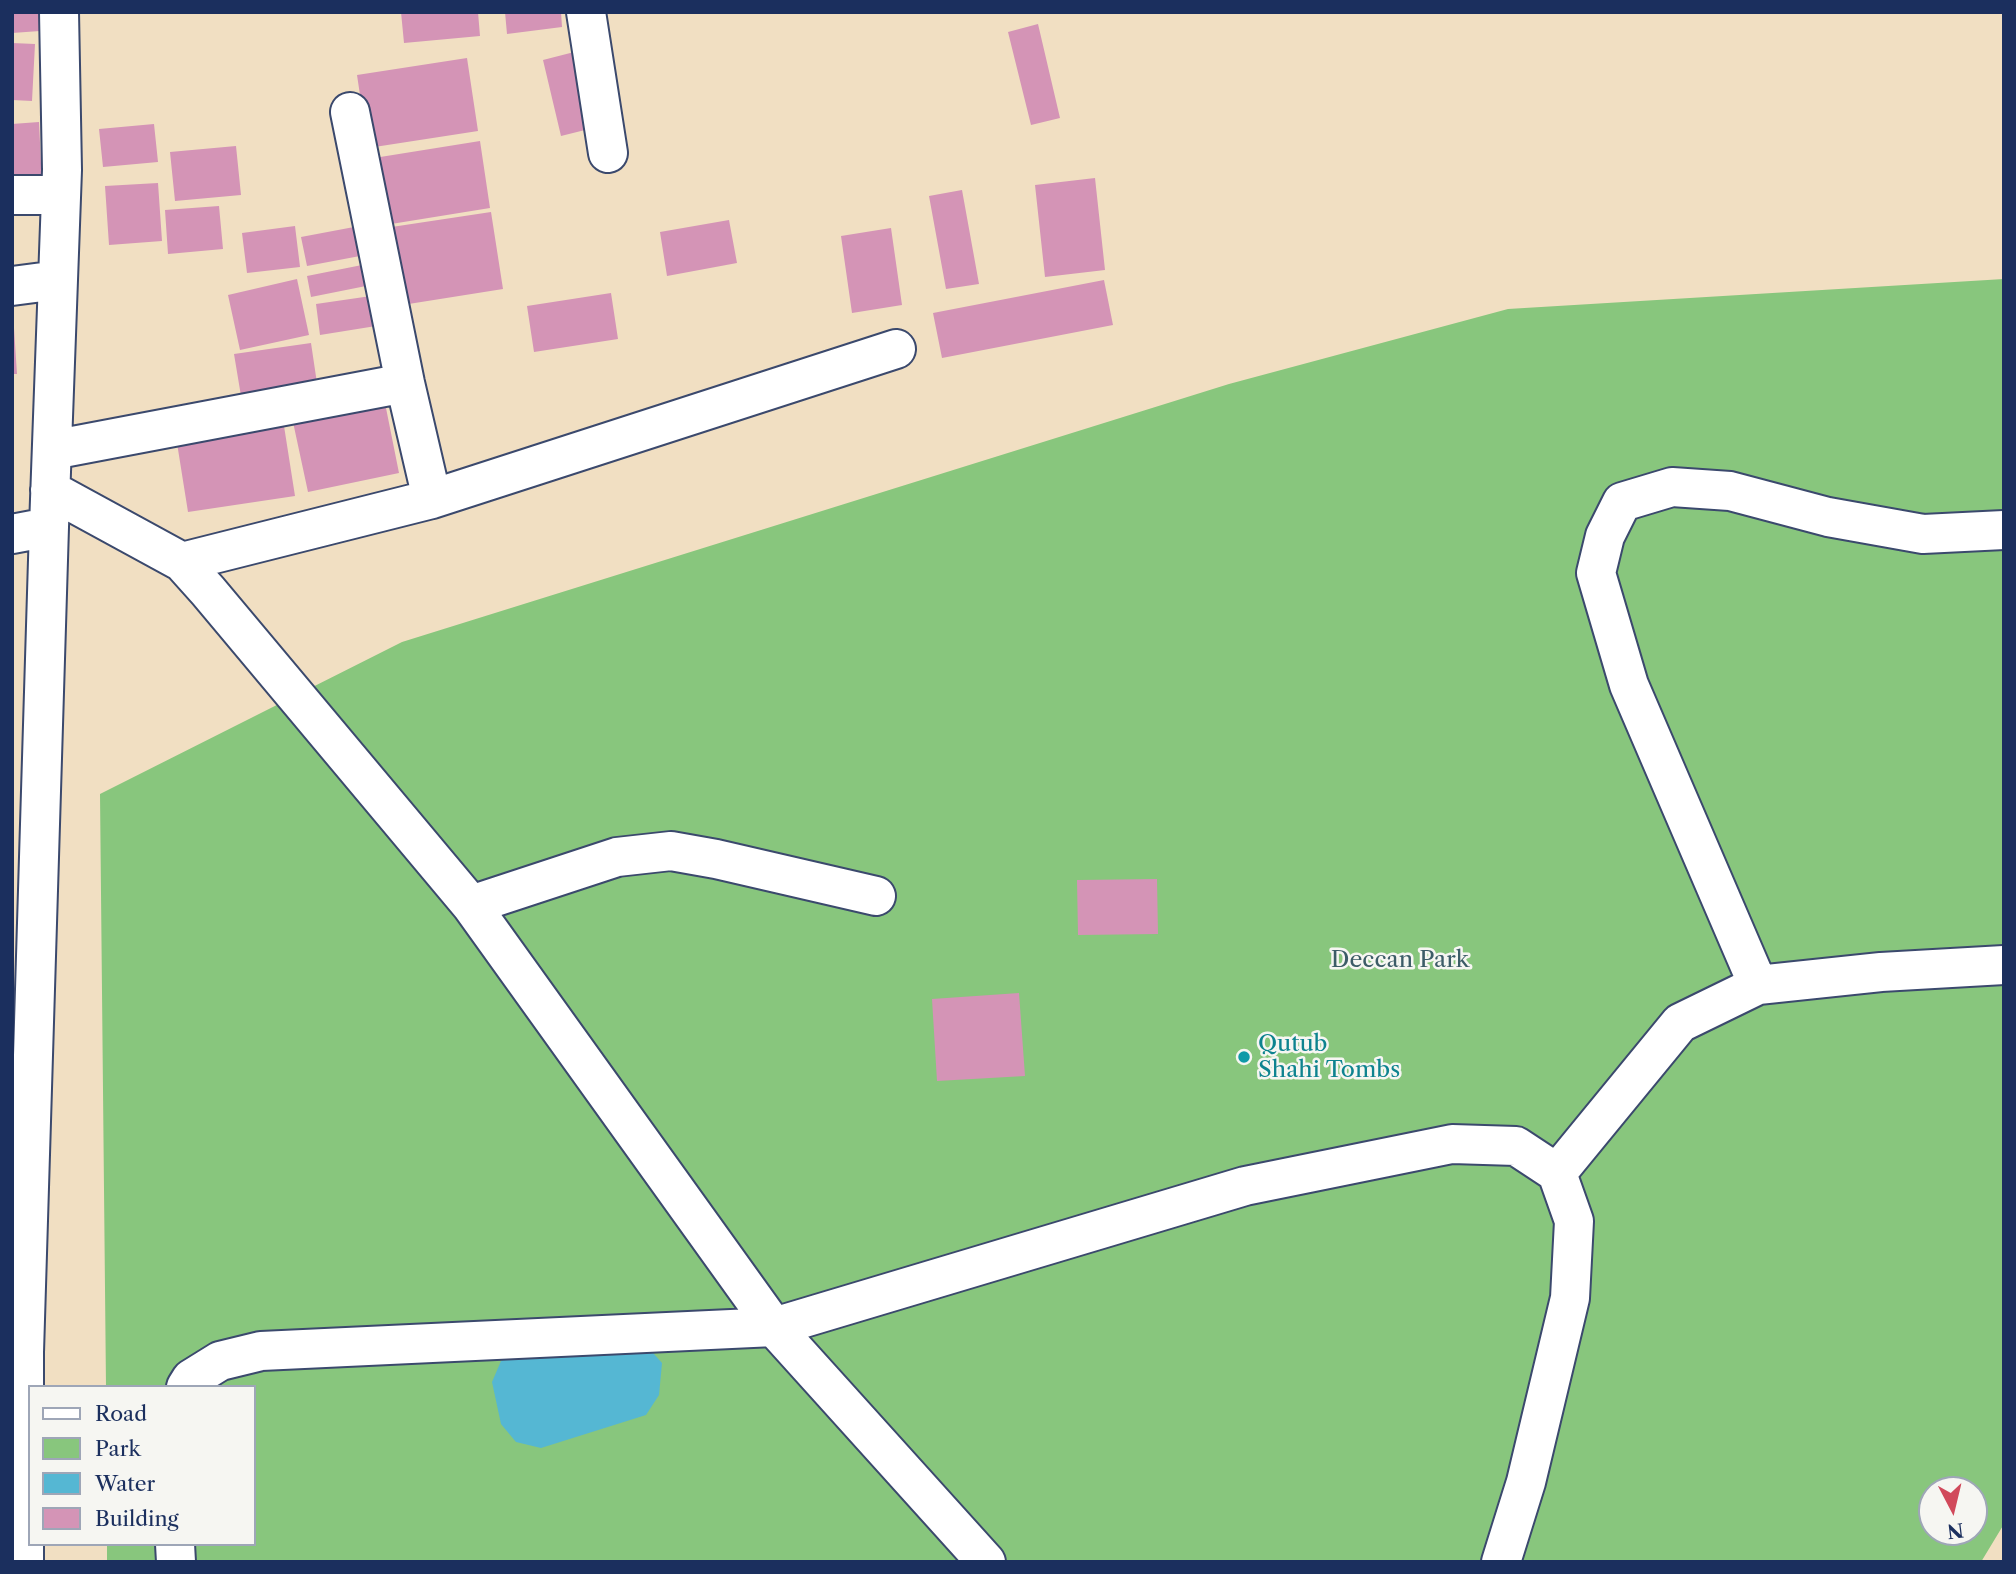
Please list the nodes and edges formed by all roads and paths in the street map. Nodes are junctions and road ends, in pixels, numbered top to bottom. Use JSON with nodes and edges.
{"nodes":[{"id":1,"x":59,"y":12,"type":"edge"},
{"id":2,"x":586,"y":12,"type":"edge"},
{"id":3,"x":350,"y":112,"type":"dead end"},
{"id":4,"x":608,"y":152,"type":"dead end"},
{"id":5,"x":12,"y":195,"type":"edge"},
{"id":6,"x":61,"y":195,"type":"junction"},
{"id":7,"x":58,"y":280,"type":"junction"},
{"id":8,"x":12,"y":286,"type":"edge"},
{"id":9,"x":896,"y":348,"type":"dead end"},
{"id":10,"x":405,"y":383,"type":"junction"},
{"id":11,"x":51,"y":450,"type":"junction"},
{"id":12,"x":432,"y":499,"type":"junction"},
{"id":13,"x":49,"y":508,"type":"junction"},
{"id":14,"x":2004,"y":530,"type":"edge"},
{"id":15,"x":12,"y":534,"type":"edge"},
{"id":16,"x":182,"y":562,"type":"junction"},
{"id":17,"x":876,"y":896,"type":"dead end"},
{"id":18,"x":471,"y":905,"type":"junction"},
{"id":19,"x":2004,"y":965,"type":"edge"},
{"id":20,"x":1758,"y":985,"type":"junction"},
{"id":21,"x":1557,"y":1173,"type":"junction"},
{"id":22,"x":774,"y":1327,"type":"junction"},
{"id":23,"x":187,"y":1385,"type":"edge"},
{"id":24,"x":24,"y":1562,"type":"edge"},
{"id":25,"x":986,"y":1562,"type":"edge"},
{"id":26,"x":1500,"y":1562,"type":"edge"}],
"edges":[{"from":1,"to":6,"type":"street"},
{"from":2,"to":4,"type":"street"},
{"from":3,"to":10,"type":"street"},
{"from":5,"to":6,"type":"street"},
{"from":6,"to":7,"type":"street"},
{"from":7,"to":8,"type":"street"},
{"from":7,"to":11,"type":"street"},
{"from":9,"to":12,"type":"street"},
{"from":10,"to":11,"type":"street"},
{"from":10,"to":12,"type":"street"},
{"from":11,"to":13,"type":"street"},
{"from":12,"to":16,"type":"street"},
{"from":13,"to":15,"type":"street"},
{"from":13,"to":16,"type":"street"},
{"from":13,"to":24,"type":"street"},
{"from":14,"to":20,"type":"street"},
{"from":16,"to":18,"type":"street"},
{"from":17,"to":18,"type":"street"},
{"from":18,"to":22,"type":"street"},
{"from":19,"to":20,"type":"street"},
{"from":20,"to":21,"type":"street"},
{"from":21,"to":22,"type":"street"},
{"from":21,"to":26,"type":"street"},
{"from":22,"to":23,"type":"street"},
{"from":22,"to":25,"type":"street"}]}
